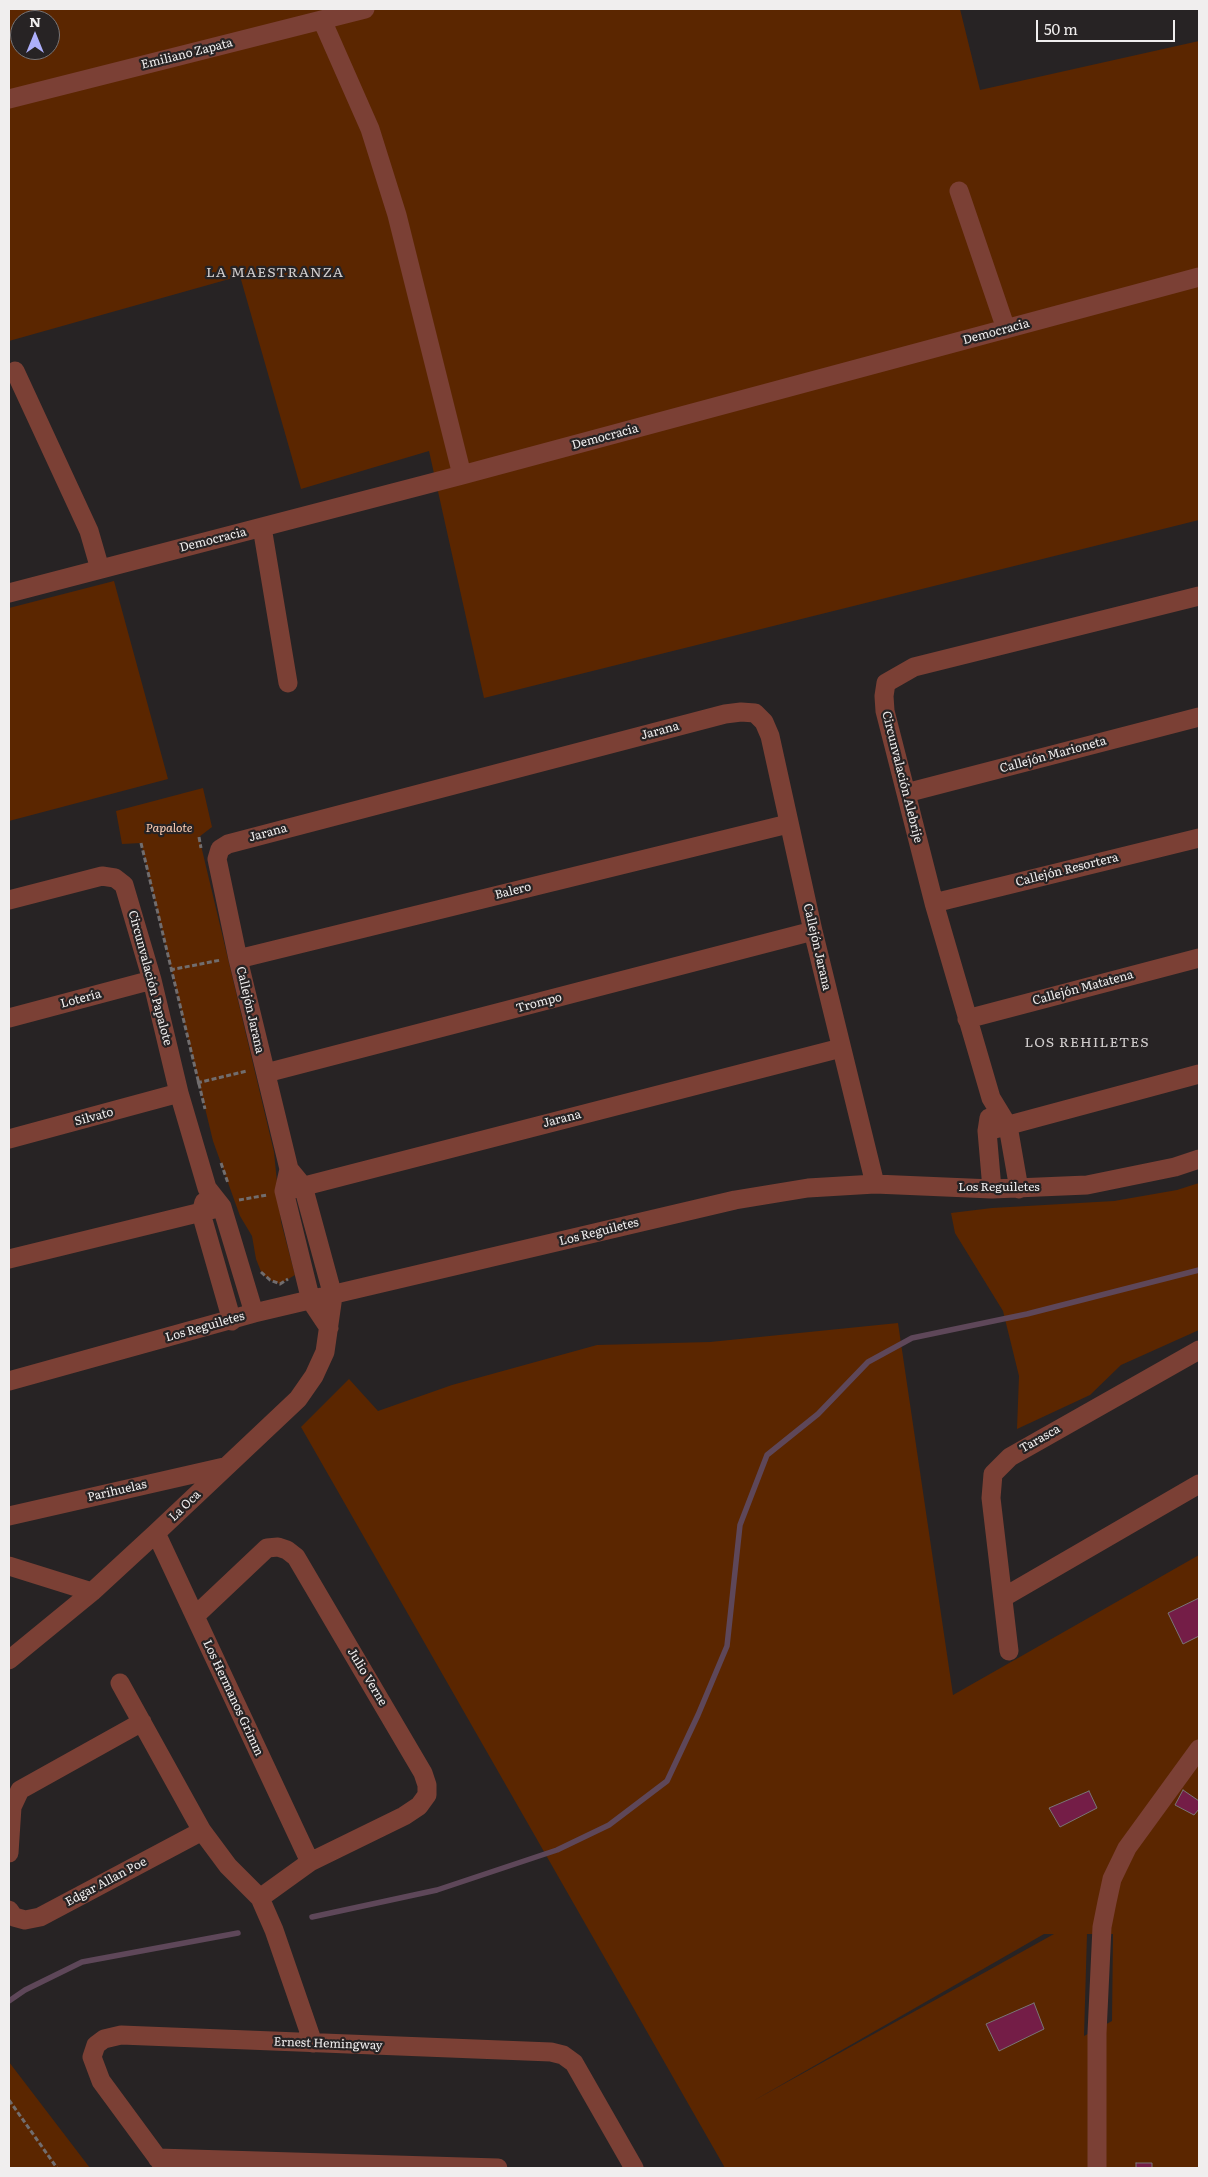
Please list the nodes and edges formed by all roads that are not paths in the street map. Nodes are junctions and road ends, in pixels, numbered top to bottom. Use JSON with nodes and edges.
{"nodes":[{"id":1,"x":365,"y":9,"type":"edge"},
{"id":2,"x":322,"y":20,"type":"junction"},
{"id":3,"x":9,"y":99,"type":"edge"},
{"id":4,"x":959,"y":191,"type":"dead end"},
{"id":5,"x":1199,"y":277,"type":"edge"},
{"id":6,"x":1006,"y":329,"type":"junction"},
{"id":7,"x":15,"y":371,"type":"dead end"},
{"id":8,"x":462,"y":475,"type":"junction"},
{"id":9,"x":262,"y":527,"type":"junction"},
{"id":10,"x":100,"y":569,"type":"junction"},
{"id":11,"x":9,"y":592,"type":"edge"},
{"id":12,"x":1199,"y":596,"type":"edge"},
{"id":13,"x":288,"y":683,"type":"dead end"},
{"id":14,"x":755,"y":713,"type":"joint"},
{"id":15,"x":1199,"y":716,"type":"edge"},
{"id":16,"x":906,"y":793,"type":"junction"},
{"id":17,"x":788,"y":824,"type":"junction"},
{"id":18,"x":1199,"y":838,"type":"edge"},
{"id":19,"x":211,"y":852,"type":"joint"},
{"id":20,"x":9,"y":900,"type":"edge"},
{"id":21,"x":934,"y":903,"type":"junction"},
{"id":22,"x":813,"y":931,"type":"junction"},
{"id":23,"x":1199,"y":958,"type":"edge"},
{"id":24,"x":238,"y":959,"type":"junction"},
{"id":25,"x":152,"y":980,"type":"junction"},
{"id":26,"x":9,"y":1018,"type":"edge"},
{"id":27,"x":967,"y":1019,"type":"junction"},
{"id":28,"x":841,"y":1048,"type":"junction"},
{"id":29,"x":266,"y":1073,"type":"junction"},
{"id":30,"x":1199,"y":1074,"type":"edge"},
{"id":31,"x":179,"y":1093,"type":"junction"},
{"id":32,"x":991,"y":1098,"type":"junction"},
{"id":33,"x":1008,"y":1126,"type":"junction"},
{"id":34,"x":988,"y":1131,"type":"junction"},
{"id":35,"x":9,"y":1139,"type":"edge"},
{"id":36,"x":1199,"y":1160,"type":"edge"},
{"id":37,"x":289,"y":1169,"type":"junction"},
{"id":38,"x":874,"y":1184,"type":"junction"},
{"id":39,"x":303,"y":1186,"type":"junction"},
{"id":40,"x":207,"y":1188,"type":"junction"},
{"id":41,"x":992,"y":1189,"type":"junction"},
{"id":42,"x":1019,"y":1189,"type":"junction"},
{"id":43,"x":284,"y":1192,"type":"junction"},
{"id":44,"x":222,"y":1207,"type":"junction"},
{"id":45,"x":201,"y":1213,"type":"junction"},
{"id":46,"x":9,"y":1259,"type":"edge"},
{"id":47,"x":333,"y":1296,"type":"junction"},
{"id":48,"x":312,"y":1301,"type":"junction"},
{"id":49,"x":254,"y":1313,"type":"junction"},
{"id":50,"x":232,"y":1321,"type":"junction"},
{"id":51,"x":329,"y":1328,"type":"junction"},
{"id":52,"x":1199,"y":1350,"type":"edge"},
{"id":53,"x":9,"y":1380,"type":"edge"},
{"id":54,"x":226,"y":1466,"type":"junction"},
{"id":55,"x":1199,"y":1484,"type":"edge"},
{"id":56,"x":9,"y":1516,"type":"edge"},
{"id":57,"x":156,"y":1533,"type":"junction"},
{"id":58,"x":9,"y":1566,"type":"edge"},
{"id":59,"x":92,"y":1592,"type":"junction"},
{"id":60,"x":1004,"y":1597,"type":"junction"},
{"id":61,"x":195,"y":1616,"type":"junction"},
{"id":62,"x":1009,"y":1651,"type":"dead end"},
{"id":63,"x":9,"y":1660,"type":"edge"},
{"id":64,"x":120,"y":1683,"type":"dead end"},
{"id":65,"x":142,"y":1722,"type":"junction"},
{"id":66,"x":1199,"y":1749,"type":"edge"},
{"id":67,"x":202,"y":1831,"type":"junction"},
{"id":68,"x":9,"y":1853,"type":"edge"},
{"id":69,"x":310,"y":1862,"type":"junction"},
{"id":70,"x":260,"y":1898,"type":"junction"},
{"id":71,"x":9,"y":1910,"type":"edge"},
{"id":72,"x":312,"y":2043,"type":"junction"},
{"id":73,"x":161,"y":2163,"type":"edge"},
{"id":74,"x":498,"y":2168,"type":"edge"},
{"id":75,"x":634,"y":2168,"type":"edge"},
{"id":76,"x":1096,"y":2168,"type":"edge"}],
"edges":[{"from":1,"to":2,"type":"street","name":"Emiliano Zapata"},
{"from":2,"to":3,"type":"street","name":"Emiliano Zapata"},
{"from":2,"to":8,"type":"street"},
{"from":4,"to":6,"type":"street"},
{"from":5,"to":6,"type":"street","name":"Democracia"},
{"from":6,"to":8,"type":"street","name":"Democracia"},
{"from":7,"to":10,"type":"street"},
{"from":8,"to":9,"type":"street","name":"Democracia"},
{"from":9,"to":10,"type":"street","name":"Democracia"},
{"from":9,"to":13,"type":"street"},
{"from":10,"to":11,"type":"street","name":"Democracia"},
{"from":12,"to":16,"type":"street","name":"Circunvalación Alebrije"},
{"from":14,"to":17,"type":"street","name":"Callejón Jarana"},
{"from":14,"to":19,"type":"street","name":"Jarana"},
{"from":15,"to":16,"type":"street","name":"Callejón Marioneta"},
{"from":16,"to":21,"type":"street","name":"Circunvalación Alebrije"},
{"from":17,"to":22,"type":"street","name":"Callejón Jarana"},
{"from":17,"to":24,"type":"street","name":"Balero"},
{"from":18,"to":21,"type":"street","name":"Callejón Resortera"},
{"from":19,"to":24,"type":"street","name":"Callejón Jarana"},
{"from":20,"to":25,"type":"street","name":"Circunvalación Papalote"},
{"from":21,"to":27,"type":"street","name":"Circunvalación Alebrije"},
{"from":22,"to":28,"type":"street","name":"Callejón Jarana"},
{"from":22,"to":29,"type":"street","name":"Trompo"},
{"from":23,"to":27,"type":"street","name":"Callejón Matatena"},
{"from":24,"to":29,"type":"street","name":"Callejón Jarana"},
{"from":25,"to":26,"type":"street","name":"Lotería"},
{"from":25,"to":31,"type":"street","name":"Circunvalación Papalote"},
{"from":27,"to":32,"type":"street","name":"Circunvalación Alebrije"},
{"from":28,"to":38,"type":"street","name":"Callejón Jarana"},
{"from":28,"to":39,"type":"street","name":"Jarana"},
{"from":29,"to":37,"type":"street","name":"Callejón Jarana"},
{"from":30,"to":33,"type":"street"},
{"from":31,"to":35,"type":"street","name":"Silvato"},
{"from":31,"to":40,"type":"street","name":"Circunvalación Papalote"},
{"from":32,"to":33,"type":"street","name":"Circunvalación Alebrije"},
{"from":32,"to":34,"type":"street","name":"Circunvalación Alebrije"},
{"from":33,"to":34,"type":"street"},
{"from":33,"to":42,"type":"street"},
{"from":34,"to":41,"type":"street","name":"Circunvalación Alebrije"},
{"from":36,"to":42,"type":"street","name":"Los Reguiletes"},
{"from":37,"to":39,"type":"street","name":"Callejón Jarana"},
{"from":37,"to":43,"type":"street","name":"Callejón Jarana"},
{"from":38,"to":41,"type":"street","name":"Los Reguiletes"},
{"from":38,"to":47,"type":"street","name":"Los Reguiletes"},
{"from":39,"to":43,"type":"street","name":"Jarana"},
{"from":39,"to":47,"type":"street","name":"Callejón Jarana"},
{"from":40,"to":44,"type":"street","name":"Circunvalación Papalote"},
{"from":40,"to":45,"type":"street","name":"Circunvalación Papalote"},
{"from":41,"to":42,"type":"street","name":"Los Reguiletes"},
{"from":43,"to":48,"type":"street","name":"Callejón Jarana"},
{"from":44,"to":45,"type":"street"},
{"from":44,"to":49,"type":"street"},
{"from":45,"to":46,"type":"street"},
{"from":45,"to":50,"type":"street"},
{"from":47,"to":48,"type":"street","name":"Los Reguiletes"},
{"from":47,"to":51,"type":"street","name":"La Oca"},
{"from":48,"to":49,"type":"street","name":"Los Reguiletes"},
{"from":48,"to":51,"type":"street"},
{"from":49,"to":50,"type":"street","name":"Los Reguiletes"},
{"from":50,"to":53,"type":"street","name":"Los Reguiletes"},
{"from":51,"to":54,"type":"street","name":"La Oca"},
{"from":52,"to":60,"type":"street","name":"Tarasca"},
{"from":54,"to":56,"type":"street","name":"Parihuelas"},
{"from":54,"to":57,"type":"street","name":"La Oca"},
{"from":55,"to":60,"type":"street"},
{"from":57,"to":59,"type":"street","name":"La Oca"},
{"from":57,"to":61,"type":"street","name":"Los Hermanos Grimm"},
{"from":58,"to":59,"type":"street"},
{"from":59,"to":63,"type":"street","name":"La Oca"},
{"from":60,"to":62,"type":"street","name":"Tarasca"},
{"from":61,"to":69,"type":"street","name":"Los Hermanos Grimm"},
{"from":61,"to":69,"type":"street","name":"Julio Verne"},
{"from":64,"to":65,"type":"street"},
{"from":65,"to":67,"type":"street"},
{"from":65,"to":68,"type":"street"},
{"from":66,"to":76,"type":"street"},
{"from":67,"to":70,"type":"street"},
{"from":67,"to":71,"type":"street","name":"Edgar Allan Poe"},
{"from":69,"to":70,"type":"street","name":"Julio Verne"},
{"from":70,"to":72,"type":"street"},
{"from":72,"to":73,"type":"street","name":"Ernest Hemingway"},
{"from":72,"to":75,"type":"street","name":"Ernest Hemingway"},
{"from":73,"to":74,"type":"street"}]}
